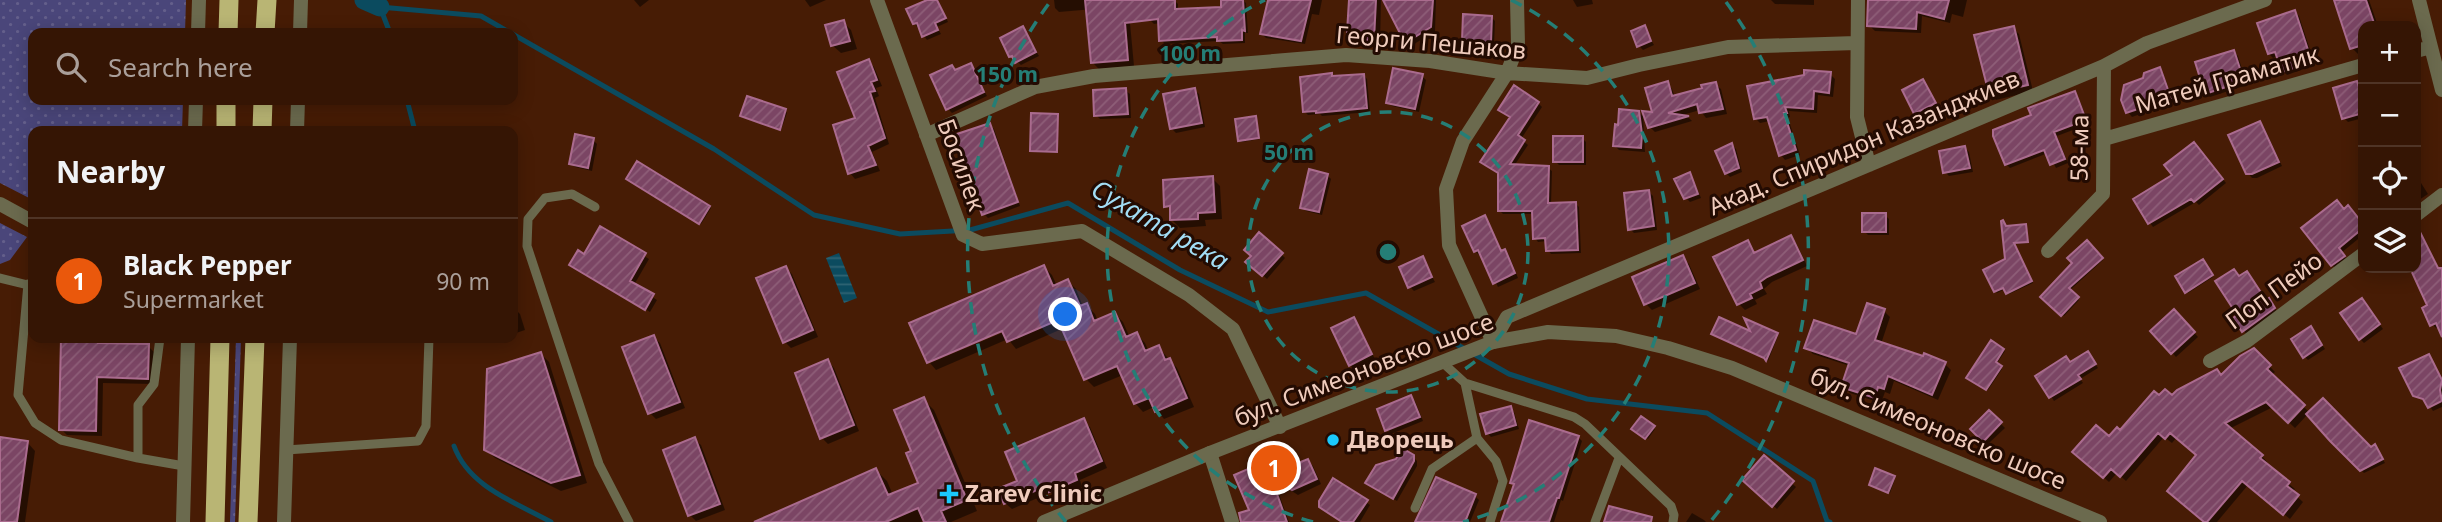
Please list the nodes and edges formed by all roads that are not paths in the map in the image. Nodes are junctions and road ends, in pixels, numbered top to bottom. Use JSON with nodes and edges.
{"nodes":[{"id":1,"x":199,"y":0,"type":"edge"},
{"id":2,"x":229,"y":0,"type":"edge"},
{"id":3,"x":267,"y":0,"type":"edge"},
{"id":4,"x":301,"y":0,"type":"edge"},
{"id":5,"x":877,"y":0,"type":"edge"},
{"id":6,"x":1517,"y":0,"type":"edge"},
{"id":7,"x":1858,"y":0,"type":"edge"},
{"id":8,"x":2265,"y":0,"type":"edge"},
{"id":9,"x":2419,"y":0,"type":"edge"},
{"id":10,"x":198,"y":28,"type":"edge"},
{"id":11,"x":228,"y":28,"type":"edge"},
{"id":12,"x":265,"y":28,"type":"edge"},
{"id":13,"x":300,"y":28,"type":"edge"},
{"id":14,"x":1856,"y":43,"type":"junction"},
{"id":15,"x":2431,"y":47,"type":"junction"},
{"id":16,"x":2421,"y":50,"type":"edge"},
{"id":17,"x":2104,"y":66,"type":"junction"},
{"id":18,"x":2358,"y":66,"type":"edge"},
{"id":19,"x":1507,"y":74,"type":"junction"},
{"id":20,"x":2442,"y":90,"type":"edge"},
{"id":21,"x":196,"y":105,"type":"edge"},
{"id":22,"x":226,"y":105,"type":"edge"},
{"id":23,"x":263,"y":105,"type":"edge"},
{"id":24,"x":298,"y":105,"type":"edge"},
{"id":25,"x":195,"y":126,"type":"edge"},
{"id":26,"x":226,"y":126,"type":"edge"},
{"id":27,"x":262,"y":126,"type":"edge"},
{"id":28,"x":297,"y":126,"type":"edge"},
{"id":29,"x":926,"y":135,"type":"junction"},
{"id":30,"x":2104,"y":139,"type":"junction"},
{"id":31,"x":1869,"y":165,"type":"junction"},
{"id":32,"x":2442,"y":195,"type":"edge"},
{"id":33,"x":0,"y":204,"type":"edge"},
{"id":34,"x":595,"y":207,"type":"dead end"},
{"id":35,"x":2421,"y":211,"type":"edge"},
{"id":36,"x":28,"y":219,"type":"edge"},
{"id":37,"x":2048,"y":251,"type":"dead end"},
{"id":38,"x":2358,"y":258,"type":"edge"},
{"id":39,"x":0,"y":278,"type":"edge"},
{"id":40,"x":28,"y":284,"type":"edge"},
{"id":41,"x":28,"y":310,"type":"edge"},
{"id":42,"x":1493,"y":342,"type":"junction"},
{"id":43,"x":159,"y":343,"type":"edge"},
{"id":44,"x":188,"y":343,"type":"edge"},
{"id":45,"x":220,"y":343,"type":"edge"},
{"id":46,"x":255,"y":343,"type":"edge"},
{"id":47,"x":290,"y":343,"type":"edge"},
{"id":48,"x":429,"y":343,"type":"edge"},
{"id":49,"x":2210,"y":361,"type":"dead end"},
{"id":50,"x":1443,"y":363,"type":"junction"},
{"id":51,"x":1465,"y":383,"type":"junction"},
{"id":52,"x":1280,"y":427,"type":"junction"},
{"id":53,"x":1477,"y":439,"type":"junction"},
{"id":54,"x":286,"y":450,"type":"junction"},
{"id":55,"x":1210,"y":453,"type":"junction"},
{"id":56,"x":138,"y":458,"type":"junction"},
{"id":57,"x":1619,"y":458,"type":"junction"},
{"id":58,"x":184,"y":467,"type":"junction"},
{"id":59,"x":1415,"y":508,"type":"dead end"},
{"id":60,"x":183,"y":522,"type":"edge"},
{"id":61,"x":215,"y":522,"type":"edge"},
{"id":62,"x":248,"y":522,"type":"edge"},
{"id":63,"x":284,"y":522,"type":"edge"},
{"id":64,"x":629,"y":522,"type":"edge"},
{"id":65,"x":1044,"y":522,"type":"edge"},
{"id":66,"x":1233,"y":522,"type":"edge"},
{"id":67,"x":1490,"y":522,"type":"edge"},
{"id":68,"x":1595,"y":522,"type":"edge"},
{"id":69,"x":1673,"y":522,"type":"edge"},
{"id":70,"x":2100,"y":522,"type":"edge"}],
"edges":[{"from":1,"to":10,"type":"street"},
{"from":2,"to":11,"type":"highway"},
{"from":3,"to":12,"type":"highway"},
{"from":4,"to":13,"type":"street"},
{"from":5,"to":29,"type":"street","name":"Босилек"},
{"from":6,"to":19,"type":"street"},
{"from":7,"to":14,"type":"street"},
{"from":8,"to":17,"type":"street","name":"Акад. Спиридон Казанджиев"},
{"from":9,"to":15,"type":"street"},
{"from":14,"to":19,"type":"street","name":"Георги Пешаков"},
{"from":14,"to":31,"type":"street"},
{"from":15,"to":16,"type":"street"},
{"from":15,"to":20,"type":"street"},
{"from":17,"to":30,"type":"street","name":"58-ма"},
{"from":17,"to":31,"type":"street","name":"Акад. Спиридон Казанджиев"},
{"from":18,"to":30,"type":"street","name":"Матей Граматик"},
{"from":19,"to":29,"type":"street","name":"Георги Пешаков"},
{"from":19,"to":42,"type":"street"},
{"from":21,"to":25,"type":"street"},
{"from":22,"to":26,"type":"highway"},
{"from":23,"to":27,"type":"highway"},
{"from":24,"to":28,"type":"street"},
{"from":29,"to":52,"type":"street","name":"Босилек"},
{"from":30,"to":37,"type":"street","name":"58-ма"},
{"from":31,"to":42,"type":"street","name":"Акад. Спиридон Казанджиев"},
{"from":32,"to":35,"type":"street"},
{"from":33,"to":36,"type":"street"},
{"from":34,"to":64,"type":"lane"},
{"from":38,"to":49,"type":"street","name":"Поп Пейо"},
{"from":39,"to":40,"type":"lane"},
{"from":41,"to":56,"type":"lane"},
{"from":42,"to":50,"type":"street","name":"бул. Симеоновско шосе"},
{"from":42,"to":70,"type":"street","name":"бул. Симеоновско шосе"},
{"from":43,"to":56,"type":"lane"},
{"from":44,"to":58,"type":"street"},
{"from":45,"to":61,"type":"highway"},
{"from":46,"to":62,"type":"highway"},
{"from":47,"to":54,"type":"street"},
{"from":48,"to":54,"type":"lane"},
{"from":50,"to":51,"type":"lane"},
{"from":50,"to":52,"type":"street","name":"бул. Симеоновско шосе"},
{"from":51,"to":53,"type":"lane"},
{"from":51,"to":57,"type":"lane"},
{"from":52,"to":55,"type":"street","name":"бул. Симеоновско шосе"},
{"from":53,"to":59,"type":"lane"},
{"from":53,"to":67,"type":"lane"},
{"from":54,"to":63,"type":"street"},
{"from":55,"to":65,"type":"street","name":"бул. Симеоновско шосе"},
{"from":55,"to":66,"type":"street"},
{"from":56,"to":58,"type":"lane"},
{"from":57,"to":68,"type":"lane"},
{"from":57,"to":69,"type":"lane"},
{"from":58,"to":60,"type":"street"}]}
